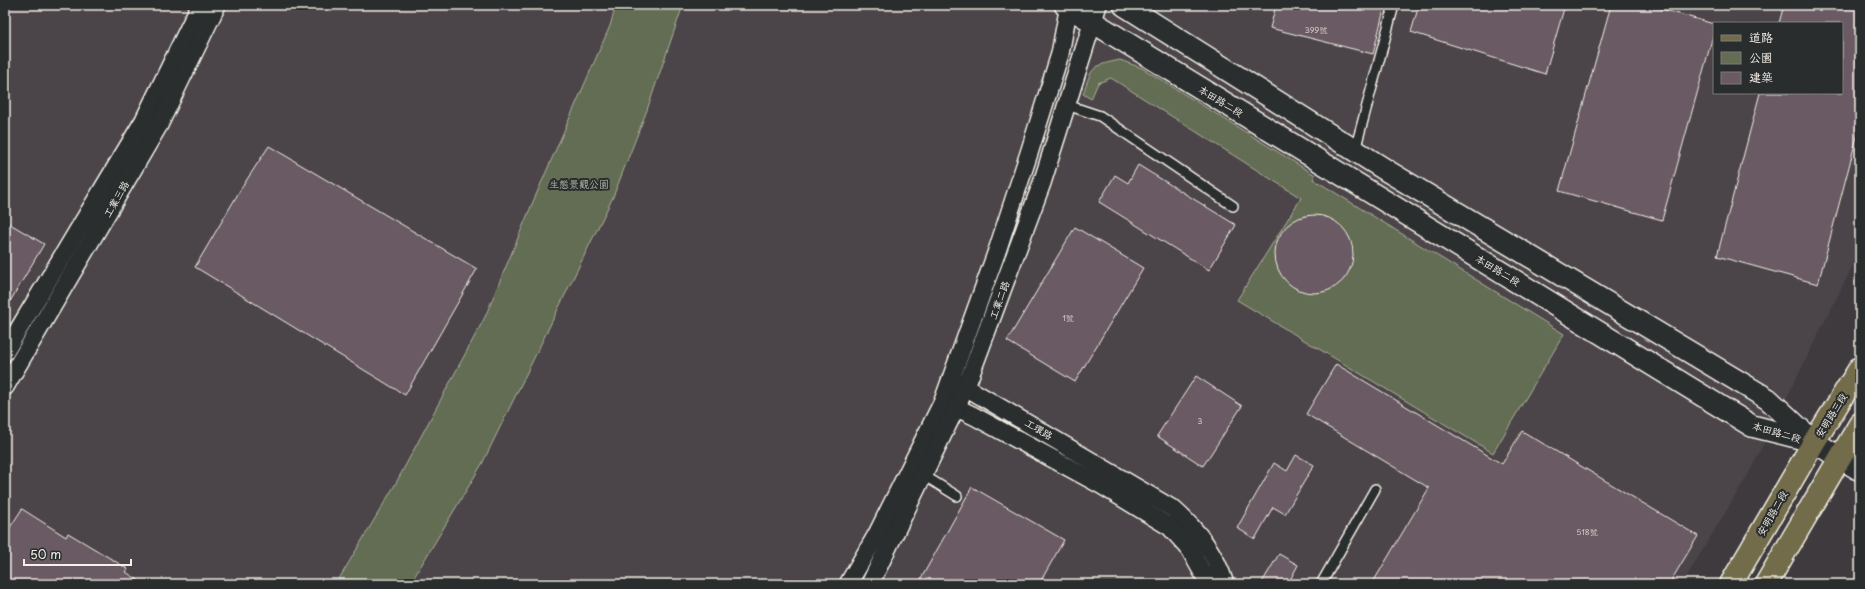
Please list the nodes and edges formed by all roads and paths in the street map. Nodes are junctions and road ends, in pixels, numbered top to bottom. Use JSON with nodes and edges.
{"nodes":[{"id":1,"x":200,"y":5,"type":"edge"},
{"id":2,"x":217,"y":5,"type":"edge"},
{"id":3,"x":1124,"y":5,"type":"edge"},
{"id":4,"x":1394,"y":5,"type":"edge"},
{"id":5,"x":1067,"y":6,"type":"edge"},
{"id":6,"x":1095,"y":14,"type":"edge"},
{"id":7,"x":174,"y":76,"type":"junction"},
{"id":8,"x":1067,"y":105,"type":"junction"},
{"id":9,"x":1355,"y":150,"type":"junction"},
{"id":10,"x":1233,"y":206,"type":"dead end"},
{"id":11,"x":1000,"y":243,"type":"junction"},
{"id":12,"x":69,"y":245,"type":"junction"},
{"id":13,"x":1017,"y":250,"type":"junction"},
{"id":14,"x":85,"y":253,"type":"junction"},
{"id":15,"x":5,"y":352,"type":"edge"},
{"id":16,"x":1860,"y":368,"type":"edge"},
{"id":17,"x":951,"y":378,"type":"junction"},
{"id":18,"x":5,"y":387,"type":"edge"},
{"id":19,"x":966,"y":387,"type":"junction"},
{"id":20,"x":950,"y":404,"type":"junction"},
{"id":21,"x":1860,"y":424,"type":"edge"},
{"id":22,"x":1814,"y":442,"type":"junction"},
{"id":23,"x":1839,"y":457,"type":"junction"},
{"id":24,"x":1860,"y":470,"type":"edge"},
{"id":25,"x":918,"y":471,"type":"junction"},
{"id":26,"x":1122,"y":488,"type":"junction"},
{"id":27,"x":1375,"y":489,"type":"dead end"},
{"id":28,"x":957,"y":496,"type":"dead end"},
{"id":29,"x":848,"y":584,"type":"edge"},
{"id":30,"x":870,"y":584,"type":"edge"},
{"id":31,"x":1209,"y":584,"type":"edge"},
{"id":32,"x":1225,"y":584,"type":"edge"},
{"id":33,"x":1321,"y":584,"type":"edge"},
{"id":34,"x":1731,"y":584,"type":"edge"},
{"id":35,"x":1766,"y":584,"type":"edge"}],
"edges":[{"from":1,"to":7,"type":"street","name":"工業三路"},
{"from":2,"to":7,"type":"street","name":"工業三路"},
{"from":3,"to":9,"type":"street","name":"本田路二段"},
{"from":4,"to":9,"type":"lane"},
{"from":5,"to":6,"type":"street","name":"本田路二段"},
{"from":5,"to":11,"type":"street","name":"工業二路"},
{"from":6,"to":8,"type":"street","name":"工業二路"},
{"from":6,"to":22,"type":"street","name":"本田路二段"},
{"from":7,"to":12,"type":"street","name":"工業三路"},
{"from":7,"to":14,"type":"street","name":"工業三路"},
{"from":8,"to":10,"type":"lane"},
{"from":8,"to":13,"type":"street","name":"工業二路"},
{"from":9,"to":22,"type":"street","name":"本田路二段"},
{"from":11,"to":13,"type":"street"},
{"from":11,"to":17,"type":"street","name":"工業二路"},
{"from":12,"to":14,"type":"street"},
{"from":12,"to":15,"type":"street","name":"工業三路"},
{"from":13,"to":19,"type":"street","name":"工業二路"},
{"from":14,"to":18,"type":"street","name":"工業三路"},
{"from":16,"to":22,"type":"main road","name":"安明路三段"},
{"from":17,"to":19,"type":"street","name":"工環路"},
{"from":17,"to":20,"type":"street","name":"工業二路"},
{"from":19,"to":20,"type":"street","name":"工業二路"},
{"from":19,"to":26,"type":"street","name":"工環路"},
{"from":20,"to":25,"type":"street","name":"工業二路"},
{"from":20,"to":26,"type":"street","name":"工環路"},
{"from":21,"to":23,"type":"main road"},
{"from":22,"to":23,"type":"street"},
{"from":22,"to":34,"type":"main road","name":"安明路二段"},
{"from":23,"to":24,"type":"street"},
{"from":23,"to":35,"type":"main road"},
{"from":25,"to":28,"type":"lane"},
{"from":25,"to":29,"type":"street","name":"工業二路"},
{"from":25,"to":30,"type":"street","name":"工業二路"},
{"from":26,"to":31,"type":"street","name":"工環路"},
{"from":26,"to":32,"type":"street","name":"工環路"},
{"from":27,"to":33,"type":"lane"}]}
